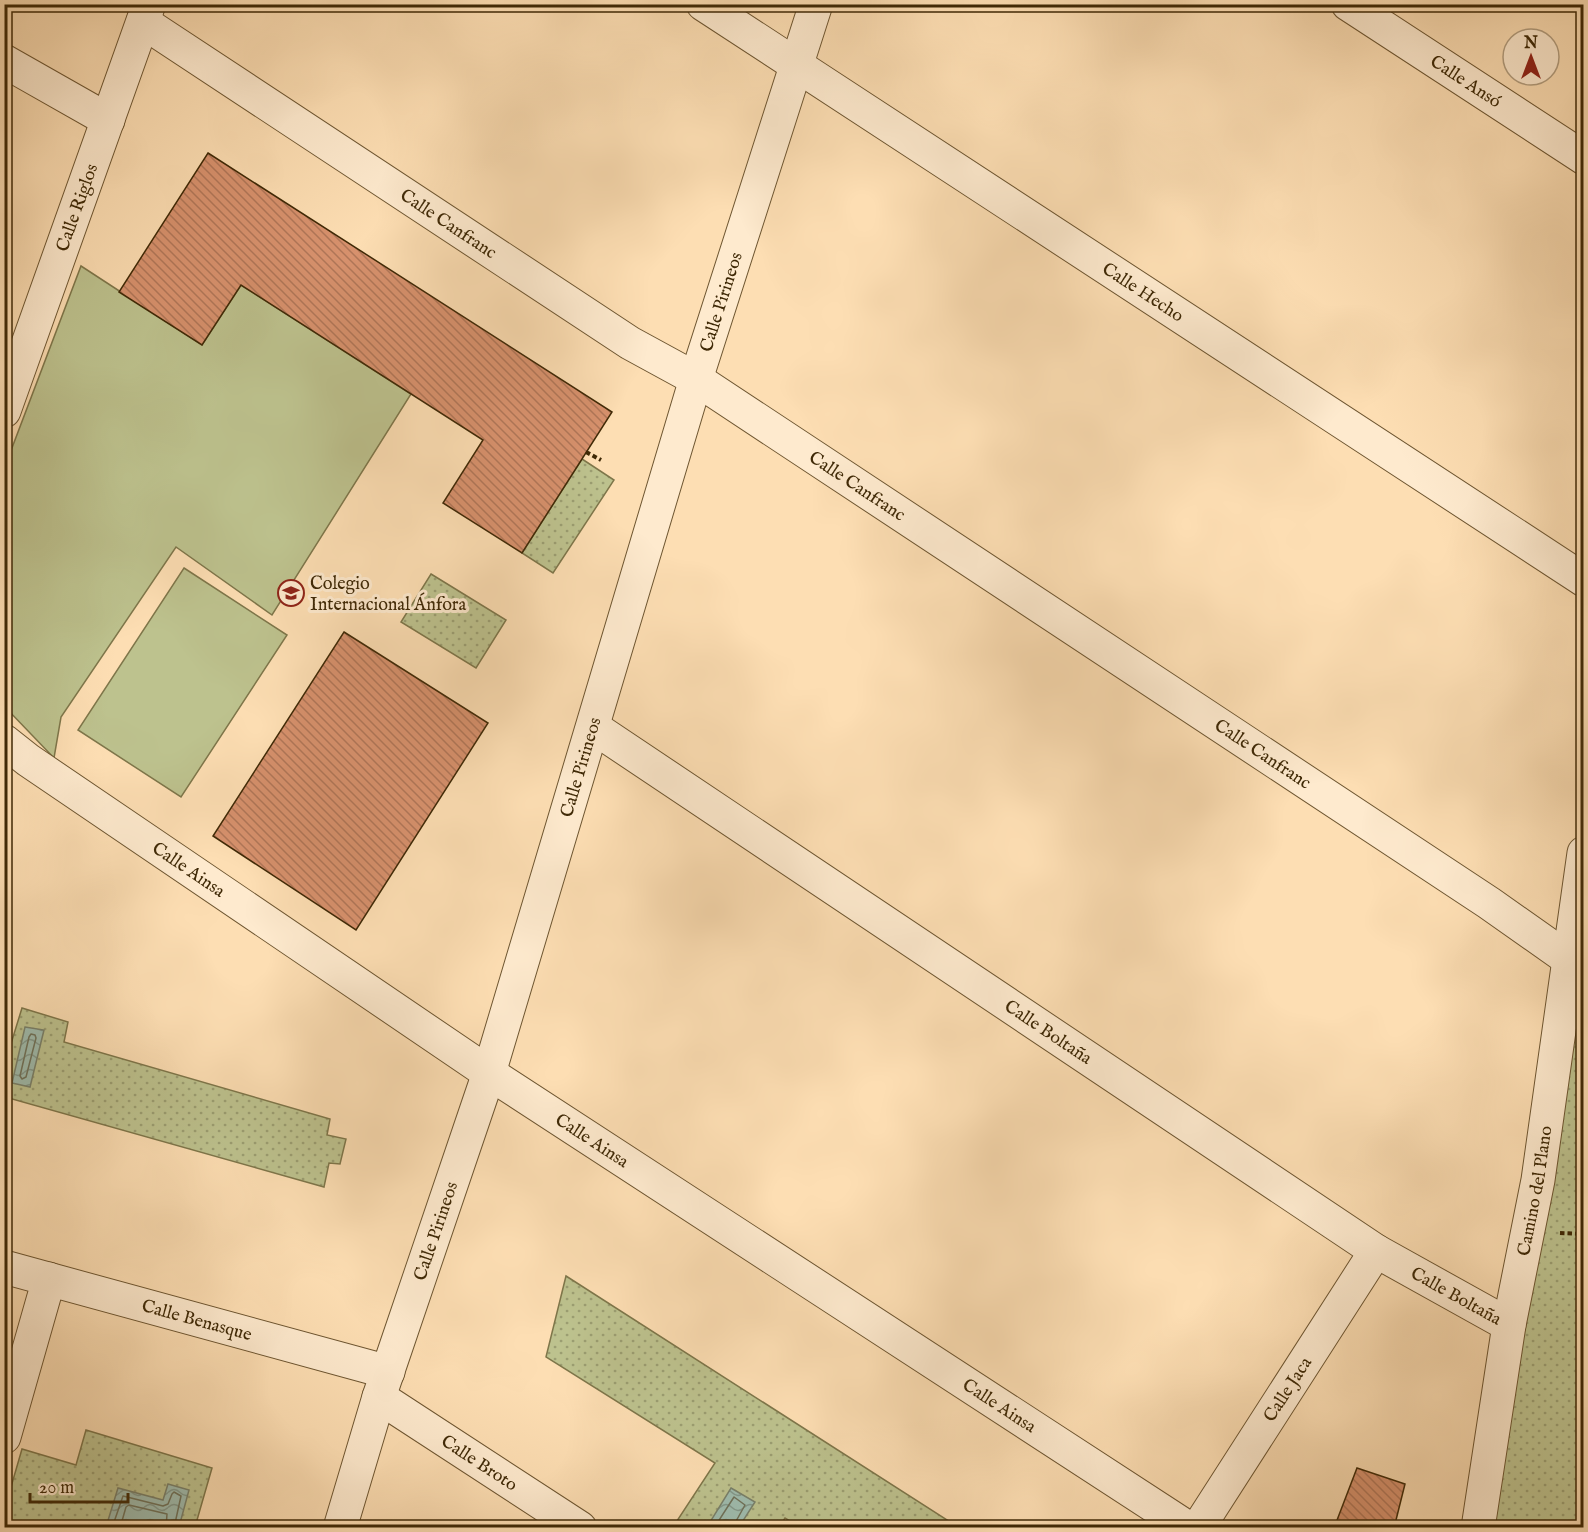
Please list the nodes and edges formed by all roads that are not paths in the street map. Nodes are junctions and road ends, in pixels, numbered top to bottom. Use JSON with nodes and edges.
{"nodes":[{"id":1,"x":703,"y":4,"type":"edge"},
{"id":2,"x":816,"y":4,"type":"edge"},
{"id":3,"x":1348,"y":4,"type":"edge"},
{"id":4,"x":146,"y":13,"type":"edge"},
{"id":5,"x":4,"y":61,"type":"edge"},
{"id":6,"x":795,"y":65,"type":"junction"},
{"id":7,"x":108,"y":120,"type":"junction"},
{"id":8,"x":1584,"y":158,"type":"edge"},
{"id":9,"x":696,"y":380,"type":"junction"},
{"id":10,"x":4,"y":411,"type":"edge"},
{"id":11,"x":1584,"y":580,"type":"edge"},
{"id":12,"x":593,"y":727,"type":"junction"},
{"id":13,"x":4,"y":741,"type":"edge"},
{"id":14,"x":1584,"y":853,"type":"edge"},
{"id":15,"x":1567,"y":958,"type":"junction"},
{"id":16,"x":489,"y":1073,"type":"junction"},
{"id":17,"x":1376,"y":1251,"type":"junction"},
{"id":18,"x":4,"y":1267,"type":"edge"},
{"id":19,"x":49,"y":1279,"type":"junction"},
{"id":20,"x":1509,"y":1325,"type":"junction"},
{"id":21,"x":384,"y":1384,"type":"junction"},
{"id":22,"x":4,"y":1437,"type":"edge"},
{"id":23,"x":340,"y":1527,"type":"edge"},
{"id":24,"x":579,"y":1527,"type":"edge"},
{"id":25,"x":1188,"y":1527,"type":"edge"},
{"id":26,"x":1198,"y":1527,"type":"edge"},
{"id":27,"x":1478,"y":1527,"type":"edge"}],
"edges":[{"from":1,"to":6,"type":"street","name":"Calle Hecho"},
{"from":2,"to":6,"type":"street","name":"Calle Pirineos"},
{"from":3,"to":8,"type":"street","name":"Calle Ansó"},
{"from":4,"to":7,"type":"street","name":"Calle Riglos"},
{"from":4,"to":9,"type":"street","name":"Calle Canfranc"},
{"from":5,"to":7,"type":"street"},
{"from":6,"to":9,"type":"street","name":"Calle Pirineos"},
{"from":6,"to":11,"type":"street","name":"Calle Hecho"},
{"from":7,"to":10,"type":"street","name":"Calle Riglos"},
{"from":9,"to":12,"type":"street","name":"Calle Pirineos"},
{"from":9,"to":15,"type":"street","name":"Calle Canfranc"},
{"from":12,"to":16,"type":"street","name":"Calle Pirineos"},
{"from":12,"to":17,"type":"street","name":"Calle Boltaña"},
{"from":13,"to":16,"type":"street","name":"Calle Ainsa"},
{"from":14,"to":15,"type":"street","name":"Camino del Plano"},
{"from":15,"to":20,"type":"street","name":"Camino del Plano"},
{"from":16,"to":21,"type":"street","name":"Calle Pirineos"},
{"from":16,"to":25,"type":"street","name":"Calle Ainsa"},
{"from":17,"to":20,"type":"street","name":"Calle Boltaña"},
{"from":17,"to":26,"type":"street","name":"Calle Jaca"},
{"from":18,"to":19,"type":"street","name":"Calle Benasque"},
{"from":19,"to":21,"type":"street","name":"Calle Benasque"},
{"from":19,"to":22,"type":"street"},
{"from":20,"to":27,"type":"street","name":"Camino del Plano"},
{"from":21,"to":23,"type":"street","name":"Calle Pirineos"},
{"from":21,"to":24,"type":"street","name":"Calle Broto"}]}
